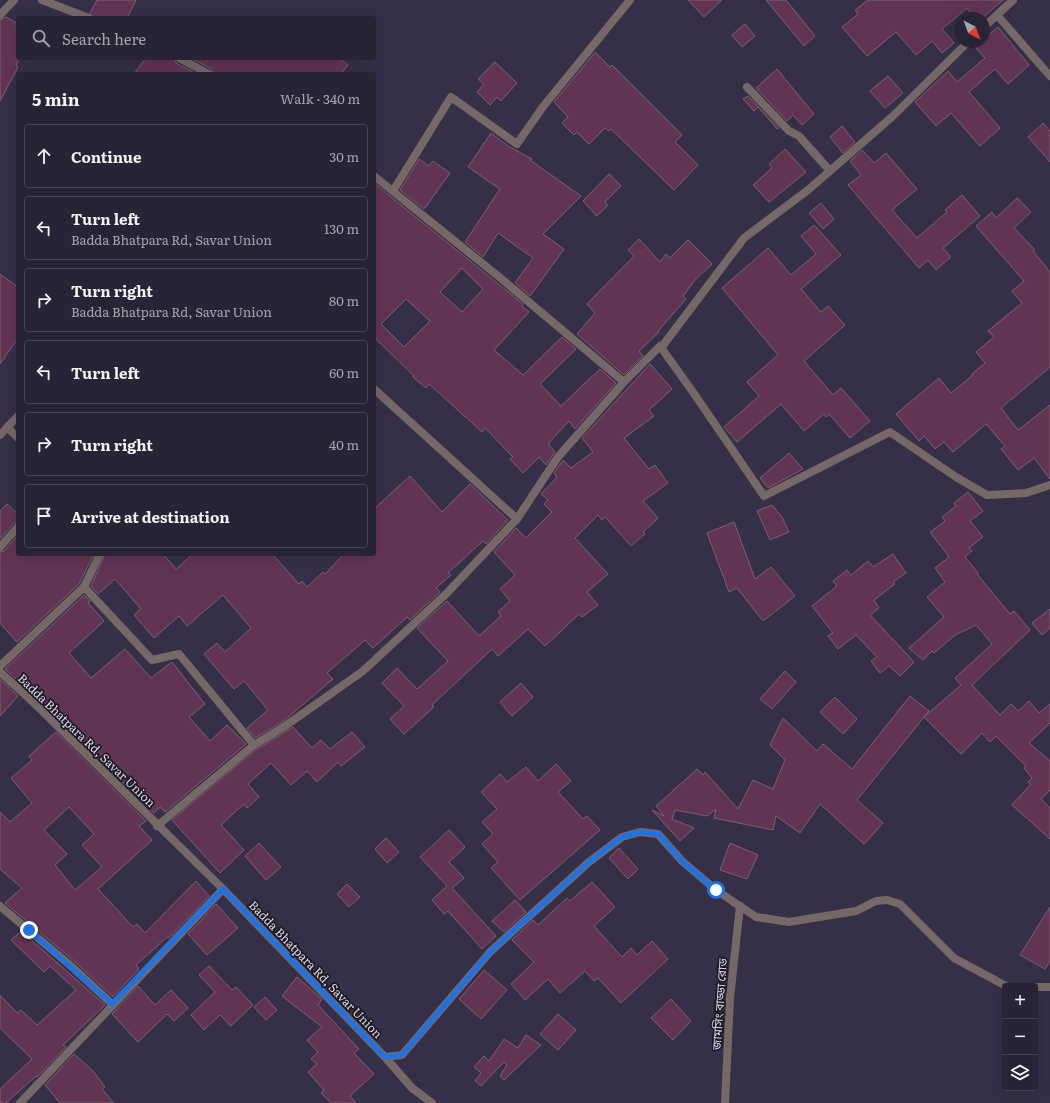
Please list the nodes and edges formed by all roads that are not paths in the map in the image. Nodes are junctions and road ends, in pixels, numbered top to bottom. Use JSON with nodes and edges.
{"nodes":[{"id":1,"x":14,"y":0,"type":"edge"},
{"id":2,"x":42,"y":0,"type":"edge"},
{"id":3,"x":630,"y":0,"type":"edge"},
{"id":4,"x":1013,"y":0,"type":"edge"},
{"id":5,"x":0,"y":15,"type":"edge"},
{"id":6,"x":997,"y":15,"type":"junction"},
{"id":7,"x":84,"y":16,"type":"edge"},
{"id":8,"x":990,"y":21,"type":"edge"},
{"id":9,"x":962,"y":48,"type":"edge"},
{"id":10,"x":183,"y":60,"type":"edge"},
{"id":11,"x":205,"y":72,"type":"edge"},
{"id":12,"x":1050,"y":76,"type":"edge"},
{"id":13,"x":747,"y":87,"type":"dead end"},
{"id":14,"x":830,"y":171,"type":"junction"},
{"id":15,"x":376,"y":178,"type":"edge"},
{"id":16,"x":393,"y":191,"type":"junction"},
{"id":17,"x":661,"y":348,"type":"junction"},
{"id":18,"x":624,"y":382,"type":"junction"},
{"id":19,"x":376,"y":391,"type":"edge"},
{"id":20,"x":16,"y":418,"type":"edge"},
{"id":21,"x":7,"y":427,"type":"junction"},
{"id":22,"x":0,"y":434,"type":"edge"},
{"id":23,"x":16,"y":436,"type":"edge"},
{"id":24,"x":1050,"y":485,"type":"edge"},
{"id":25,"x":517,"y":519,"type":"junction"},
{"id":26,"x":16,"y":529,"type":"edge"},
{"id":27,"x":0,"y":546,"type":"edge"},
{"id":28,"x":99,"y":556,"type":"edge"},
{"id":29,"x":84,"y":587,"type":"junction"},
{"id":30,"x":0,"y":666,"type":"edge"},
{"id":31,"x":0,"y":672,"type":"edge"},
{"id":32,"x":254,"y":745,"type":"junction"},
{"id":33,"x":158,"y":826,"type":"junction"},
{"id":34,"x":223,"y":889,"type":"junction"},
{"id":35,"x":0,"y":906,"type":"edge"},
{"id":36,"x":740,"y":906,"type":"junction"},
{"id":37,"x":1002,"y":984,"type":"edge"},
{"id":38,"x":1038,"y":987,"type":"edge"},
{"id":39,"x":1050,"y":987,"type":"edge"},
{"id":40,"x":112,"y":1004,"type":"junction"},
{"id":41,"x":385,"y":1057,"type":"junction"},
{"id":42,"x":20,"y":1103,"type":"edge"},
{"id":43,"x":432,"y":1103,"type":"edge"},
{"id":44,"x":725,"y":1103,"type":"edge"}],
"edges":[{"from":1,"to":5,"type":"street"},
{"from":2,"to":7,"type":"street"},
{"from":3,"to":16,"type":"street"},
{"from":4,"to":6,"type":"street"},
{"from":6,"to":8,"type":"street"},
{"from":6,"to":12,"type":"street"},
{"from":9,"to":14,"type":"street"},
{"from":10,"to":11,"type":"street"},
{"from":13,"to":14,"type":"street"},
{"from":14,"to":17,"type":"street"},
{"from":15,"to":16,"type":"street"},
{"from":16,"to":18,"type":"street"},
{"from":17,"to":18,"type":"street"},
{"from":17,"to":24,"type":"street"},
{"from":18,"to":25,"type":"street"},
{"from":19,"to":25,"type":"street"},
{"from":20,"to":21,"type":"street"},
{"from":21,"to":22,"type":"street"},
{"from":21,"to":23,"type":"street"},
{"from":25,"to":32,"type":"street"},
{"from":26,"to":27,"type":"street"},
{"from":28,"to":29,"type":"street"},
{"from":29,"to":30,"type":"street"},
{"from":29,"to":32,"type":"street"},
{"from":31,"to":33,"type":"street","name":"Badda Bhatpara Rd, Savar Union"},
{"from":32,"to":33,"type":"street"},
{"from":33,"to":34,"type":"street","name":"Badda Bhatpara Rd, Savar Union"},
{"from":34,"to":40,"type":"street"},
{"from":34,"to":41,"type":"street","name":"Badda Bhatpara Rd, Savar Union"},
{"from":35,"to":40,"type":"street"},
{"from":36,"to":37,"type":"street"},
{"from":36,"to":41,"type":"street"},
{"from":36,"to":44,"type":"street","name":"জামসিং বাড্ডা রোড"},
{"from":38,"to":39,"type":"street"},
{"from":40,"to":42,"type":"street"},
{"from":41,"to":43,"type":"street","name":"Badda Bhatpara Rd, Savar Union"}]}
